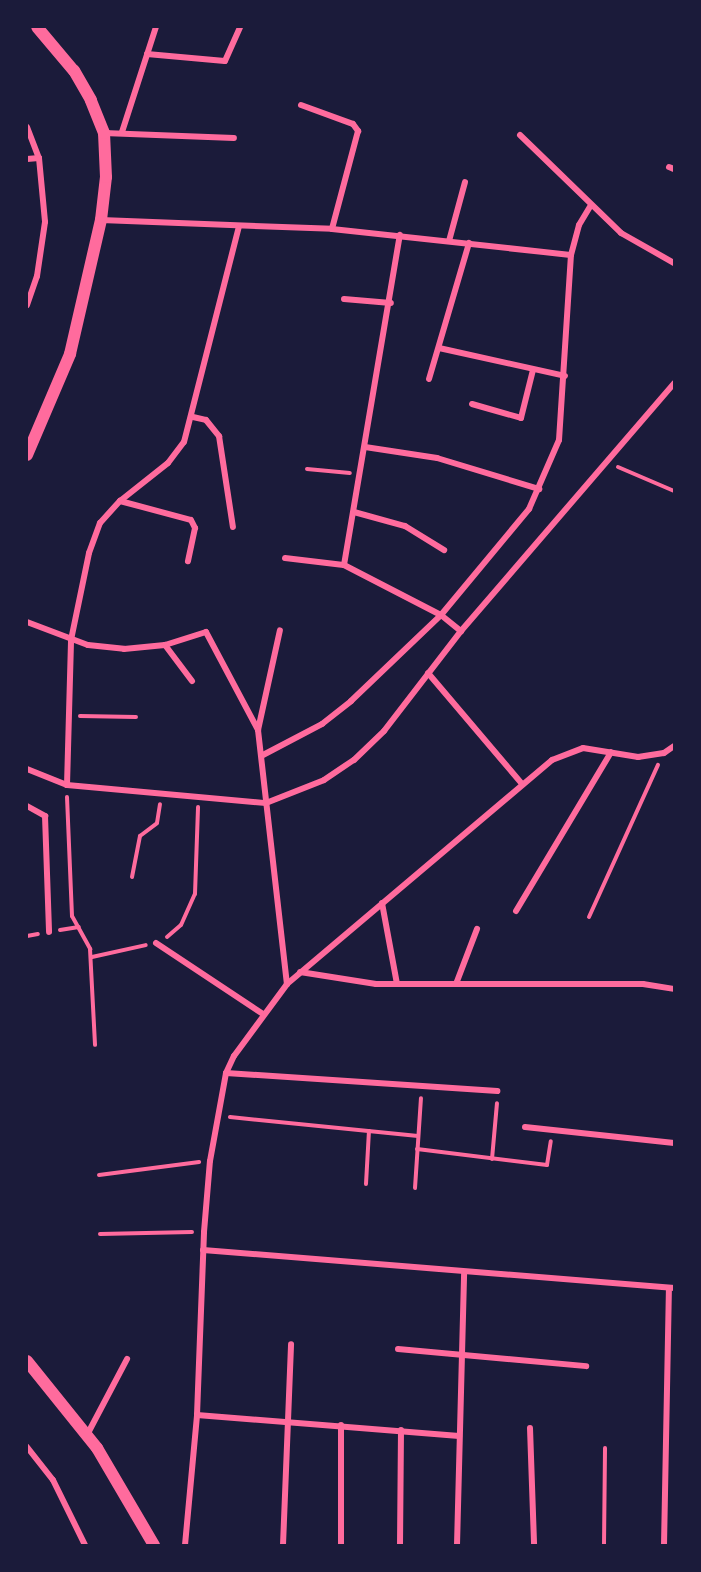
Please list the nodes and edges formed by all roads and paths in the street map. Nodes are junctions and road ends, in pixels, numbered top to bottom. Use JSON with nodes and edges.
{"nodes":[{"id":1,"x":37,"y":27,"type":"edge"},
{"id":2,"x":156,"y":27,"type":"edge"},
{"id":3,"x":240,"y":27,"type":"edge"},
{"id":4,"x":147,"y":54,"type":"junction"},
{"id":5,"x":301,"y":105,"type":"dead end"},
{"id":6,"x":27,"y":127,"type":"edge"},
{"id":7,"x":122,"y":132,"type":"junction"},
{"id":8,"x":104,"y":133,"type":"junction"},
{"id":9,"x":520,"y":135,"type":"dead end"},
{"id":10,"x":234,"y":138,"type":"dead end"},
{"id":11,"x":39,"y":158,"type":"junction"},
{"id":12,"x":27,"y":159,"type":"edge"},
{"id":13,"x":465,"y":182,"type":"dead end"},
{"id":14,"x":591,"y":205,"type":"junction"},
{"id":15,"x":101,"y":220,"type":"junction"},
{"id":16,"x":239,"y":227,"type":"junction"},
{"id":17,"x":332,"y":229,"type":"junction"},
{"id":18,"x":400,"y":235,"type":"junction"},
{"id":19,"x":449,"y":241,"type":"junction"},
{"id":20,"x":469,"y":243,"type":"junction"},
{"id":21,"x":571,"y":255,"type":"junction"},
{"id":22,"x":674,"y":263,"type":"edge"},
{"id":23,"x":344,"y":299,"type":"dead end"},
{"id":24,"x":391,"y":303,"type":"junction"},
{"id":25,"x":27,"y":305,"type":"edge"},
{"id":26,"x":439,"y":348,"type":"junction"},
{"id":27,"x":532,"y":370,"type":"junction"},
{"id":28,"x":565,"y":376,"type":"junction"},
{"id":29,"x":429,"y":379,"type":"dead end"},
{"id":30,"x":674,"y":383,"type":"edge"},
{"id":31,"x":472,"y":404,"type":"dead end"},
{"id":32,"x":193,"y":417,"type":"junction"},
{"id":33,"x":365,"y":447,"type":"junction"},
{"id":34,"x":27,"y":455,"type":"edge"},
{"id":35,"x":609,"y":463,"type":"junction"},
{"id":36,"x":307,"y":469,"type":"dead end"},
{"id":37,"x":360,"y":474,"type":"junction"},
{"id":38,"x":539,"y":489,"type":"junction"},
{"id":39,"x":674,"y":491,"type":"edge"},
{"id":40,"x":120,"y":501,"type":"junction"},
{"id":41,"x":354,"y":512,"type":"junction"},
{"id":42,"x":233,"y":527,"type":"dead end"},
{"id":43,"x":444,"y":550,"type":"dead end"},
{"id":44,"x":285,"y":558,"type":"dead end"},
{"id":45,"x":188,"y":561,"type":"dead end"},
{"id":46,"x":344,"y":565,"type":"junction"},
{"id":47,"x":441,"y":615,"type":"junction"},
{"id":48,"x":27,"y":622,"type":"edge"},
{"id":49,"x":280,"y":630,"type":"dead end"},
{"id":50,"x":461,"y":631,"type":"junction"},
{"id":51,"x":71,"y":640,"type":"junction"},
{"id":52,"x":165,"y":645,"type":"junction"},
{"id":53,"x":428,"y":673,"type":"junction"},
{"id":54,"x":192,"y":681,"type":"dead end"},
{"id":55,"x":69,"y":716,"type":"junction"},
{"id":56,"x":136,"y":717,"type":"dead end"},
{"id":57,"x":258,"y":730,"type":"junction"},
{"id":58,"x":674,"y":746,"type":"edge"},
{"id":59,"x":611,"y":752,"type":"junction"},
{"id":60,"x":664,"y":753,"type":"junction"},
{"id":61,"x":263,"y":755,"type":"junction"},
{"id":62,"x":27,"y":770,"type":"edge"},
{"id":63,"x":522,"y":784,"type":"junction"},
{"id":64,"x":67,"y":785,"type":"junction"},
{"id":65,"x":161,"y":794,"type":"junction"},
{"id":66,"x":198,"y":797,"type":"junction"},
{"id":67,"x":266,"y":803,"type":"junction"},
{"id":68,"x":27,"y":806,"type":"edge"},
{"id":69,"x":132,"y":877,"type":"dead end"},
{"id":70,"x":382,"y":903,"type":"junction"},
{"id":71,"x":516,"y":911,"type":"dead end"},
{"id":72,"x":589,"y":917,"type":"dead end"},
{"id":73,"x":477,"y":929,"type":"dead end"},
{"id":74,"x":50,"y":932,"type":"dead end"},
{"id":75,"x":156,"y":943,"type":"junction"},
{"id":76,"x":92,"y":957,"type":"junction"},
{"id":77,"x":300,"y":972,"type":"junction"},
{"id":78,"x":287,"y":984,"type":"junction"},
{"id":79,"x":397,"y":984,"type":"junction"},
{"id":80,"x":456,"y":984,"type":"junction"},
{"id":81,"x":674,"y":989,"type":"edge"},
{"id":82,"x":263,"y":1014,"type":"junction"},
{"id":83,"x":95,"y":1045,"type":"dead end"},
{"id":84,"x":226,"y":1073,"type":"junction"},
{"id":85,"x":422,"y":1085,"type":"junction"},
{"id":86,"x":497,"y":1091,"type":"joint"},
{"id":87,"x":217,"y":1116,"type":"junction"},
{"id":88,"x":525,"y":1127,"type":"dead end"},
{"id":89,"x":369,"y":1131,"type":"junction"},
{"id":90,"x":552,"y":1131,"type":"junction"},
{"id":91,"x":418,"y":1136,"type":"junction"},
{"id":92,"x":674,"y":1143,"type":"edge"},
{"id":93,"x":417,"y":1149,"type":"junction"},
{"id":94,"x":492,"y":1159,"type":"junction"},
{"id":95,"x":210,"y":1161,"type":"junction"},
{"id":96,"x":99,"y":1175,"type":"dead end"},
{"id":97,"x":366,"y":1184,"type":"dead end"},
{"id":98,"x":415,"y":1188,"type":"dead end"},
{"id":99,"x":204,"y":1232,"type":"junction"},
{"id":100,"x":100,"y":1234,"type":"dead end"},
{"id":101,"x":203,"y":1250,"type":"junction"},
{"id":102,"x":464,"y":1272,"type":"junction"},
{"id":103,"x":671,"y":1289,"type":"edge"},
{"id":104,"x":671,"y":1323,"type":"edge"},
{"id":105,"x":291,"y":1344,"type":"dead end"},
{"id":106,"x":398,"y":1349,"type":"dead end"},
{"id":107,"x":461,"y":1357,"type":"junction"},
{"id":108,"x":128,"y":1359,"type":"dead end"},
{"id":109,"x":27,"y":1361,"type":"edge"},
{"id":110,"x":586,"y":1366,"type":"dead end"},
{"id":111,"x":197,"y":1415,"type":"junction"},
{"id":112,"x":286,"y":1420,"type":"junction"},
{"id":113,"x":341,"y":1425,"type":"junction"},
{"id":114,"x":530,"y":1428,"type":"dead end"},
{"id":115,"x":401,"y":1430,"type":"junction"},
{"id":116,"x":87,"y":1435,"type":"junction"},
{"id":117,"x":459,"y":1436,"type":"junction"},
{"id":118,"x":670,"y":1438,"type":"edge"},
{"id":119,"x":27,"y":1447,"type":"edge"},
{"id":120,"x":605,"y":1448,"type":"dead end"},
{"id":121,"x":666,"y":1481,"type":"junction"},
{"id":122,"x":674,"y":1481,"type":"edge"},
{"id":123,"x":85,"y":1545,"type":"edge"},
{"id":124,"x":154,"y":1545,"type":"edge"},
{"id":125,"x":185,"y":1545,"type":"edge"},
{"id":126,"x":283,"y":1545,"type":"edge"},
{"id":127,"x":341,"y":1545,"type":"edge"},
{"id":128,"x":400,"y":1545,"type":"edge"},
{"id":129,"x":457,"y":1545,"type":"edge"},
{"id":130,"x":534,"y":1545,"type":"edge"},
{"id":131,"x":604,"y":1545,"type":"edge"},
{"id":132,"x":664,"y":1545,"type":"edge"}],
"edges":[{"from":1,"to":8,"type":"main road"},
{"from":2,"to":4,"type":"street"},
{"from":3,"to":4,"type":"street"},
{"from":4,"to":7,"type":"street"},
{"from":5,"to":17,"type":"street"},
{"from":6,"to":11,"type":"street"},
{"from":7,"to":8,"type":"street"},
{"from":7,"to":10,"type":"street"},
{"from":8,"to":15,"type":"main road"},
{"from":9,"to":14,"type":"street"},
{"from":11,"to":12,"type":"street"},
{"from":11,"to":25,"type":"street"},
{"from":13,"to":19,"type":"street"},
{"from":14,"to":21,"type":"street"},
{"from":14,"to":22,"type":"street"},
{"from":15,"to":16,"type":"street"},
{"from":15,"to":34,"type":"main road"},
{"from":16,"to":17,"type":"street"},
{"from":16,"to":32,"type":"street"},
{"from":17,"to":18,"type":"street"},
{"from":18,"to":19,"type":"street"},
{"from":18,"to":24,"type":"street"},
{"from":19,"to":20,"type":"street"},
{"from":20,"to":21,"type":"street"},
{"from":20,"to":26,"type":"street"},
{"from":21,"to":28,"type":"street"},
{"from":23,"to":24,"type":"street"},
{"from":24,"to":33,"type":"street"},
{"from":26,"to":27,"type":"street"},
{"from":26,"to":29,"type":"street"},
{"from":27,"to":28,"type":"street"},
{"from":27,"to":31,"type":"street"},
{"from":28,"to":38,"type":"street"},
{"from":30,"to":35,"type":"street"},
{"from":32,"to":40,"type":"street"},
{"from":32,"to":42,"type":"street"},
{"from":33,"to":37,"type":"street"},
{"from":33,"to":38,"type":"street"},
{"from":35,"to":39,"type":"path"},
{"from":35,"to":50,"type":"street"},
{"from":36,"to":37,"type":"path"},
{"from":37,"to":41,"type":"street"},
{"from":38,"to":47,"type":"street"},
{"from":40,"to":45,"type":"street"},
{"from":40,"to":51,"type":"street"},
{"from":41,"to":43,"type":"street"},
{"from":41,"to":46,"type":"street"},
{"from":44,"to":46,"type":"street"},
{"from":46,"to":47,"type":"street"},
{"from":47,"to":50,"type":"street"},
{"from":47,"to":61,"type":"street"},
{"from":48,"to":51,"type":"street"},
{"from":49,"to":57,"type":"street"},
{"from":50,"to":53,"type":"street"},
{"from":51,"to":52,"type":"street"},
{"from":51,"to":55,"type":"street"},
{"from":52,"to":54,"type":"street"},
{"from":52,"to":57,"type":"street"},
{"from":53,"to":63,"type":"street"},
{"from":53,"to":67,"type":"street"},
{"from":55,"to":56,"type":"path"},
{"from":55,"to":64,"type":"street"},
{"from":57,"to":61,"type":"street"},
{"from":58,"to":60,"type":"street"},
{"from":59,"to":60,"type":"street"},
{"from":59,"to":63,"type":"street"},
{"from":59,"to":71,"type":"street"},
{"from":60,"to":72,"type":"path"},
{"from":61,"to":67,"type":"street"},
{"from":62,"to":64,"type":"street"},
{"from":63,"to":70,"type":"street"},
{"from":64,"to":65,"type":"street"},
{"from":64,"to":76,"type":"path"},
{"from":65,"to":66,"type":"street"},
{"from":65,"to":69,"type":"path"},
{"from":66,"to":67,"type":"street"},
{"from":66,"to":75,"type":"path"},
{"from":67,"to":78,"type":"street"},
{"from":68,"to":74,"type":"street"},
{"from":70,"to":77,"type":"street"},
{"from":70,"to":79,"type":"street"},
{"from":73,"to":80,"type":"street"},
{"from":75,"to":76,"type":"path"},
{"from":75,"to":82,"type":"street"},
{"from":76,"to":83,"type":"path"},
{"from":77,"to":78,"type":"street"},
{"from":77,"to":79,"type":"street"},
{"from":78,"to":82,"type":"street"},
{"from":79,"to":80,"type":"street"},
{"from":80,"to":81,"type":"street"},
{"from":82,"to":84,"type":"street"},
{"from":84,"to":85,"type":"street"},
{"from":84,"to":87,"type":"street"},
{"from":85,"to":86,"type":"street"},
{"from":85,"to":91,"type":"path"},
{"from":86,"to":94,"type":"path"},
{"from":87,"to":89,"type":"path"},
{"from":87,"to":95,"type":"street"},
{"from":88,"to":90,"type":"street"},
{"from":89,"to":91,"type":"path"},
{"from":89,"to":97,"type":"path"},
{"from":90,"to":92,"type":"street"},
{"from":90,"to":94,"type":"path"},
{"from":91,"to":93,"type":"path"},
{"from":93,"to":94,"type":"path"},
{"from":93,"to":98,"type":"path"},
{"from":95,"to":96,"type":"path"},
{"from":95,"to":99,"type":"street"},
{"from":99,"to":100,"type":"path"},
{"from":99,"to":101,"type":"street"},
{"from":101,"to":102,"type":"street"},
{"from":101,"to":111,"type":"street"},
{"from":102,"to":103,"type":"street"},
{"from":102,"to":107,"type":"street"},
{"from":103,"to":104,"type":"street"},
{"from":104,"to":118,"type":"street"},
{"from":105,"to":112,"type":"street"},
{"from":106,"to":107,"type":"street"},
{"from":107,"to":110,"type":"street"},
{"from":107,"to":117,"type":"street"},
{"from":108,"to":116,"type":"street"},
{"from":109,"to":116,"type":"main road"},
{"from":111,"to":112,"type":"street"},
{"from":111,"to":125,"type":"street"},
{"from":112,"to":113,"type":"street"},
{"from":112,"to":126,"type":"street"},
{"from":113,"to":115,"type":"street"},
{"from":113,"to":127,"type":"street"},
{"from":114,"to":130,"type":"street"},
{"from":115,"to":117,"type":"street"},
{"from":115,"to":128,"type":"street"},
{"from":116,"to":124,"type":"main road"},
{"from":117,"to":129,"type":"street"},
{"from":118,"to":121,"type":"street"},
{"from":119,"to":123,"type":"street"},
{"from":120,"to":131,"type":"path"},
{"from":121,"to":122,"type":"street"},
{"from":121,"to":132,"type":"street"}]}
